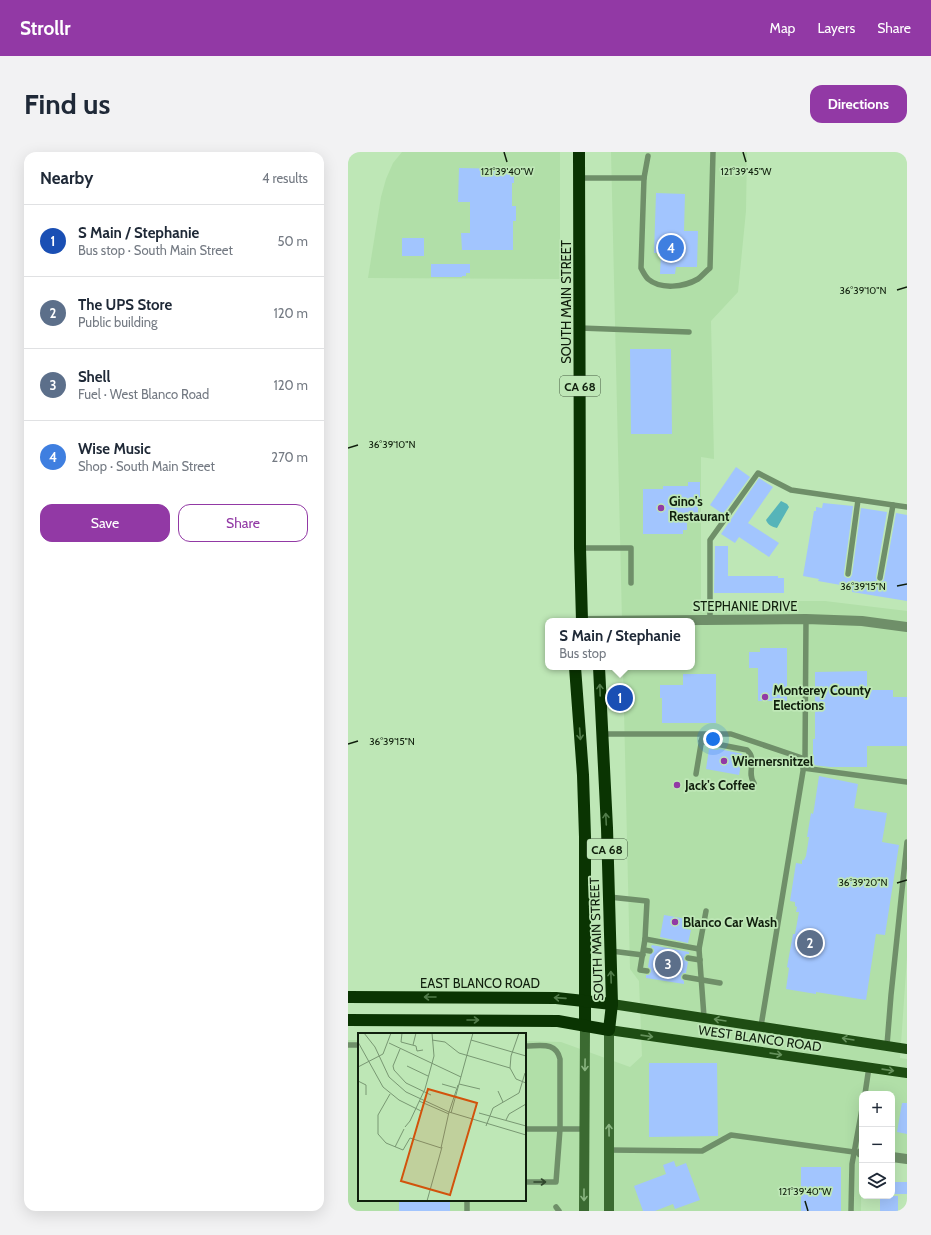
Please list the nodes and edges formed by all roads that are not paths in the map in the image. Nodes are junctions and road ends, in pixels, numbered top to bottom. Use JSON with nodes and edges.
{"nodes":[{"id":1,"x":579,"y":152,"type":"edge"},
{"id":2,"x":714,"y":152,"type":"edge"},
{"id":3,"x":648,"y":156,"type":"dead end"},
{"id":4,"x":579,"y":178,"type":"junction"},
{"id":5,"x":644,"y":178,"type":"junction"},
{"id":6,"x":580,"y":328,"type":"junction"},
{"id":7,"x":689,"y":332,"type":"dead end"},
{"id":8,"x":858,"y":500,"type":"junction"},
{"id":9,"x":893,"y":505,"type":"junction"},
{"id":10,"x":907,"y":507,"type":"edge"},
{"id":11,"x":580,"y":548,"type":"junction"},
{"id":12,"x":848,"y":574,"type":"dead end"},
{"id":13,"x":880,"y":578,"type":"dead end"},
{"id":14,"x":631,"y":583,"type":"dead end"},
{"id":15,"x":583,"y":618,"type":"edge"},
{"id":16,"x":695,"y":619,"type":"edge"},
{"id":17,"x":710,"y":619,"type":"junction"},
{"id":18,"x":806,"y":619,"type":"junction"},
{"id":19,"x":907,"y":627,"type":"edge"},
{"id":20,"x":576,"y":670,"type":"edge"},
{"id":21,"x":599,"y":670,"type":"edge"},
{"id":22,"x":702,"y":733,"type":"junction"},
{"id":23,"x":602,"y":734,"type":"junction"},
{"id":24,"x":701,"y":741,"type":"junction"},
{"id":25,"x":805,"y":759,"type":"junction"},
{"id":26,"x":804,"y":768,"type":"junction"},
{"id":27,"x":696,"y":774,"type":"dead end"},
{"id":28,"x":907,"y":782,"type":"edge"},
{"id":29,"x":754,"y":783,"type":"dead end"},
{"id":30,"x":907,"y":842,"type":"edge"},
{"id":31,"x":608,"y":896,"type":"junction"},
{"id":32,"x":706,"y":911,"type":"dead end"},
{"id":33,"x":646,"y":939,"type":"junction"},
{"id":34,"x":699,"y":949,"type":"junction"},
{"id":35,"x":611,"y":951,"type":"junction"},
{"id":36,"x":650,"y":951,"type":"dead end"},
{"id":37,"x":643,"y":952,"type":"junction"},
{"id":38,"x":688,"y":958,"type":"dead end"},
{"id":39,"x":700,"y":960,"type":"junction"},
{"id":40,"x":647,"y":971,"type":"dead end"},
{"id":41,"x":685,"y":977,"type":"dead end"},
{"id":42,"x":702,"y":980,"type":"junction"},
{"id":43,"x":720,"y":983,"type":"dead end"},
{"id":44,"x":348,"y":997,"type":"edge"},
{"id":45,"x":586,"y":1001,"type":"junction"},
{"id":46,"x":612,"y":1004,"type":"junction"},
{"id":47,"x":704,"y":1017,"type":"junction"},
{"id":48,"x":348,"y":1020,"type":"edge"},
{"id":49,"x":585,"y":1026,"type":"junction"},
{"id":50,"x":761,"y":1026,"type":"junction"},
{"id":51,"x":609,"y":1030,"type":"junction"},
{"id":52,"x":887,"y":1045,"type":"junction"},
{"id":53,"x":526,"y":1046,"type":"edge"},
{"id":54,"x":907,"y":1049,"type":"edge"},
{"id":55,"x":869,"y":1067,"type":"junction"},
{"id":56,"x":907,"y":1073,"type":"edge"},
{"id":57,"x":865,"y":1091,"type":"edge"},
{"id":58,"x":526,"y":1129,"type":"edge"},
{"id":59,"x":560,"y":1129,"type":"junction"},
{"id":60,"x":586,"y":1129,"type":"junction"},
{"id":61,"x":609,"y":1150,"type":"junction"},
{"id":62,"x":859,"y":1153,"type":"edge"},
{"id":63,"x":895,"y":1157,"type":"edge"},
{"id":64,"x":907,"y":1159,"type":"edge"},
{"id":65,"x":526,"y":1182,"type":"edge"},
{"id":66,"x":584,"y":1211,"type":"edge"},
{"id":67,"x":609,"y":1211,"type":"edge"},
{"id":68,"x":851,"y":1211,"type":"edge"}],
"edges":[{"from":1,"to":4,"type":"highway","name":"SOUTH MAIN STREET","number":"CA 68"},
{"from":2,"to":5,"type":"lane"},
{"from":3,"to":5,"type":"lane"},
{"from":4,"to":5,"type":"lane"},
{"from":4,"to":6,"type":"highway","name":"SOUTH MAIN STREET","number":"CA 68"},
{"from":6,"to":7,"type":"lane"},
{"from":6,"to":11,"type":"highway","name":"SOUTH MAIN STREET","number":"CA 68"},
{"from":8,"to":9,"type":"lane"},
{"from":8,"to":12,"type":"lane"},
{"from":8,"to":17,"type":"lane"},
{"from":9,"to":10,"type":"lane"},
{"from":9,"to":13,"type":"lane"},
{"from":11,"to":14,"type":"lane"},
{"from":11,"to":15,"type":"highway","name":"SOUTH MAIN STREET","number":"CA 68"},
{"from":16,"to":17,"type":"street","name":"STEPHANIE DRIVE"},
{"from":17,"to":18,"type":"street","name":"STEPHANIE DRIVE"},
{"from":18,"to":19,"type":"street","name":"STEPHANIE DRIVE"},
{"from":18,"to":25,"type":"lane"},
{"from":20,"to":45,"type":"highway","name":"SOUTH MAIN STREET","one_way":true},
{"from":23,"to":21,"type":"highway","name":"SOUTH MAIN STREET","number":"CA 68","one_way":true},
{"from":22,"to":23,"type":"lane"},
{"from":22,"to":24,"type":"lane"},
{"from":22,"to":25,"type":"lane"},
{"from":31,"to":23,"type":"highway","name":"SOUTH MAIN STREET","number":"CA 68","one_way":true},
{"from":24,"to":27,"type":"lane"},
{"from":24,"to":29,"type":"lane"},
{"from":25,"to":26,"type":"lane"},
{"from":26,"to":28,"type":"lane"},
{"from":26,"to":50,"type":"lane"},
{"from":30,"to":52,"type":"lane"},
{"from":31,"to":33,"type":"lane"},
{"from":31,"to":35,"type":"highway","name":"SOUTH MAIN STREET","number":"CA 68"},
{"from":32,"to":34,"type":"lane"},
{"from":33,"to":34,"type":"lane"},
{"from":33,"to":37,"type":"lane"},
{"from":34,"to":39,"type":"lane"},
{"from":35,"to":37,"type":"lane"},
{"from":46,"to":35,"type":"highway","name":"SOUTH MAIN STREET","number":"CA 68","one_way":true},
{"from":36,"to":37,"type":"lane"},
{"from":37,"to":40,"type":"lane"},
{"from":38,"to":39,"type":"lane"},
{"from":39,"to":42,"type":"lane"},
{"from":41,"to":42,"type":"lane"},
{"from":42,"to":43,"type":"lane"},
{"from":42,"to":47,"type":"lane"},
{"from":45,"to":44,"type":"highway","name":"EAST BLANCO ROAD","one_way":true},
{"from":45,"to":46,"type":"highway","name":"EAST BLANCO ROAD"},
{"from":45,"to":49,"type":"highway","name":"SOUTH MAIN STREET"},
{"from":46,"to":47,"type":"main road","name":"WEST BLANCO ROAD"},
{"from":46,"to":51,"type":"highway","name":"SOUTH MAIN STREET","number":"CA 68"},
{"from":50,"to":47,"type":"main road","name":"WEST BLANCO ROAD","one_way":true},
{"from":48,"to":49,"type":"highway","one_way":true},
{"from":49,"to":51,"type":"highway"},
{"from":49,"to":60,"type":"main road","name":"SOUTH MAIN STREET","one_way":true},
{"from":52,"to":50,"type":"main road","name":"WEST BLANCO ROAD","one_way":true},
{"from":51,"to":55,"type":"main road","name":"WEST BLANCO ROAD","one_way":true},
{"from":61,"to":51,"type":"main road","name":"SOUTH MAIN STREET","number":"CA 68","one_way":true},
{"from":52,"to":54,"type":"main road","name":"WEST BLANCO ROAD"},
{"from":53,"to":59,"type":"lane"},
{"from":55,"to":56,"type":"main road","name":"WEST BLANCO ROAD","one_way":true},
{"from":55,"to":57,"type":"lane"},
{"from":58,"to":59,"type":"lane"},
{"from":59,"to":60,"type":"lane"},
{"from":65,"to":59,"type":"lane","one_way":true},
{"from":60,"to":66,"type":"main road","name":"SOUTH MAIN STREET","one_way":true},
{"from":61,"to":62,"type":"lane"},
{"from":61,"to":67,"type":"main road","name":"SOUTH MAIN STREET","number":"CA 68"},
{"from":62,"to":68,"type":"lane"},
{"from":63,"to":64,"type":"street"}]}
